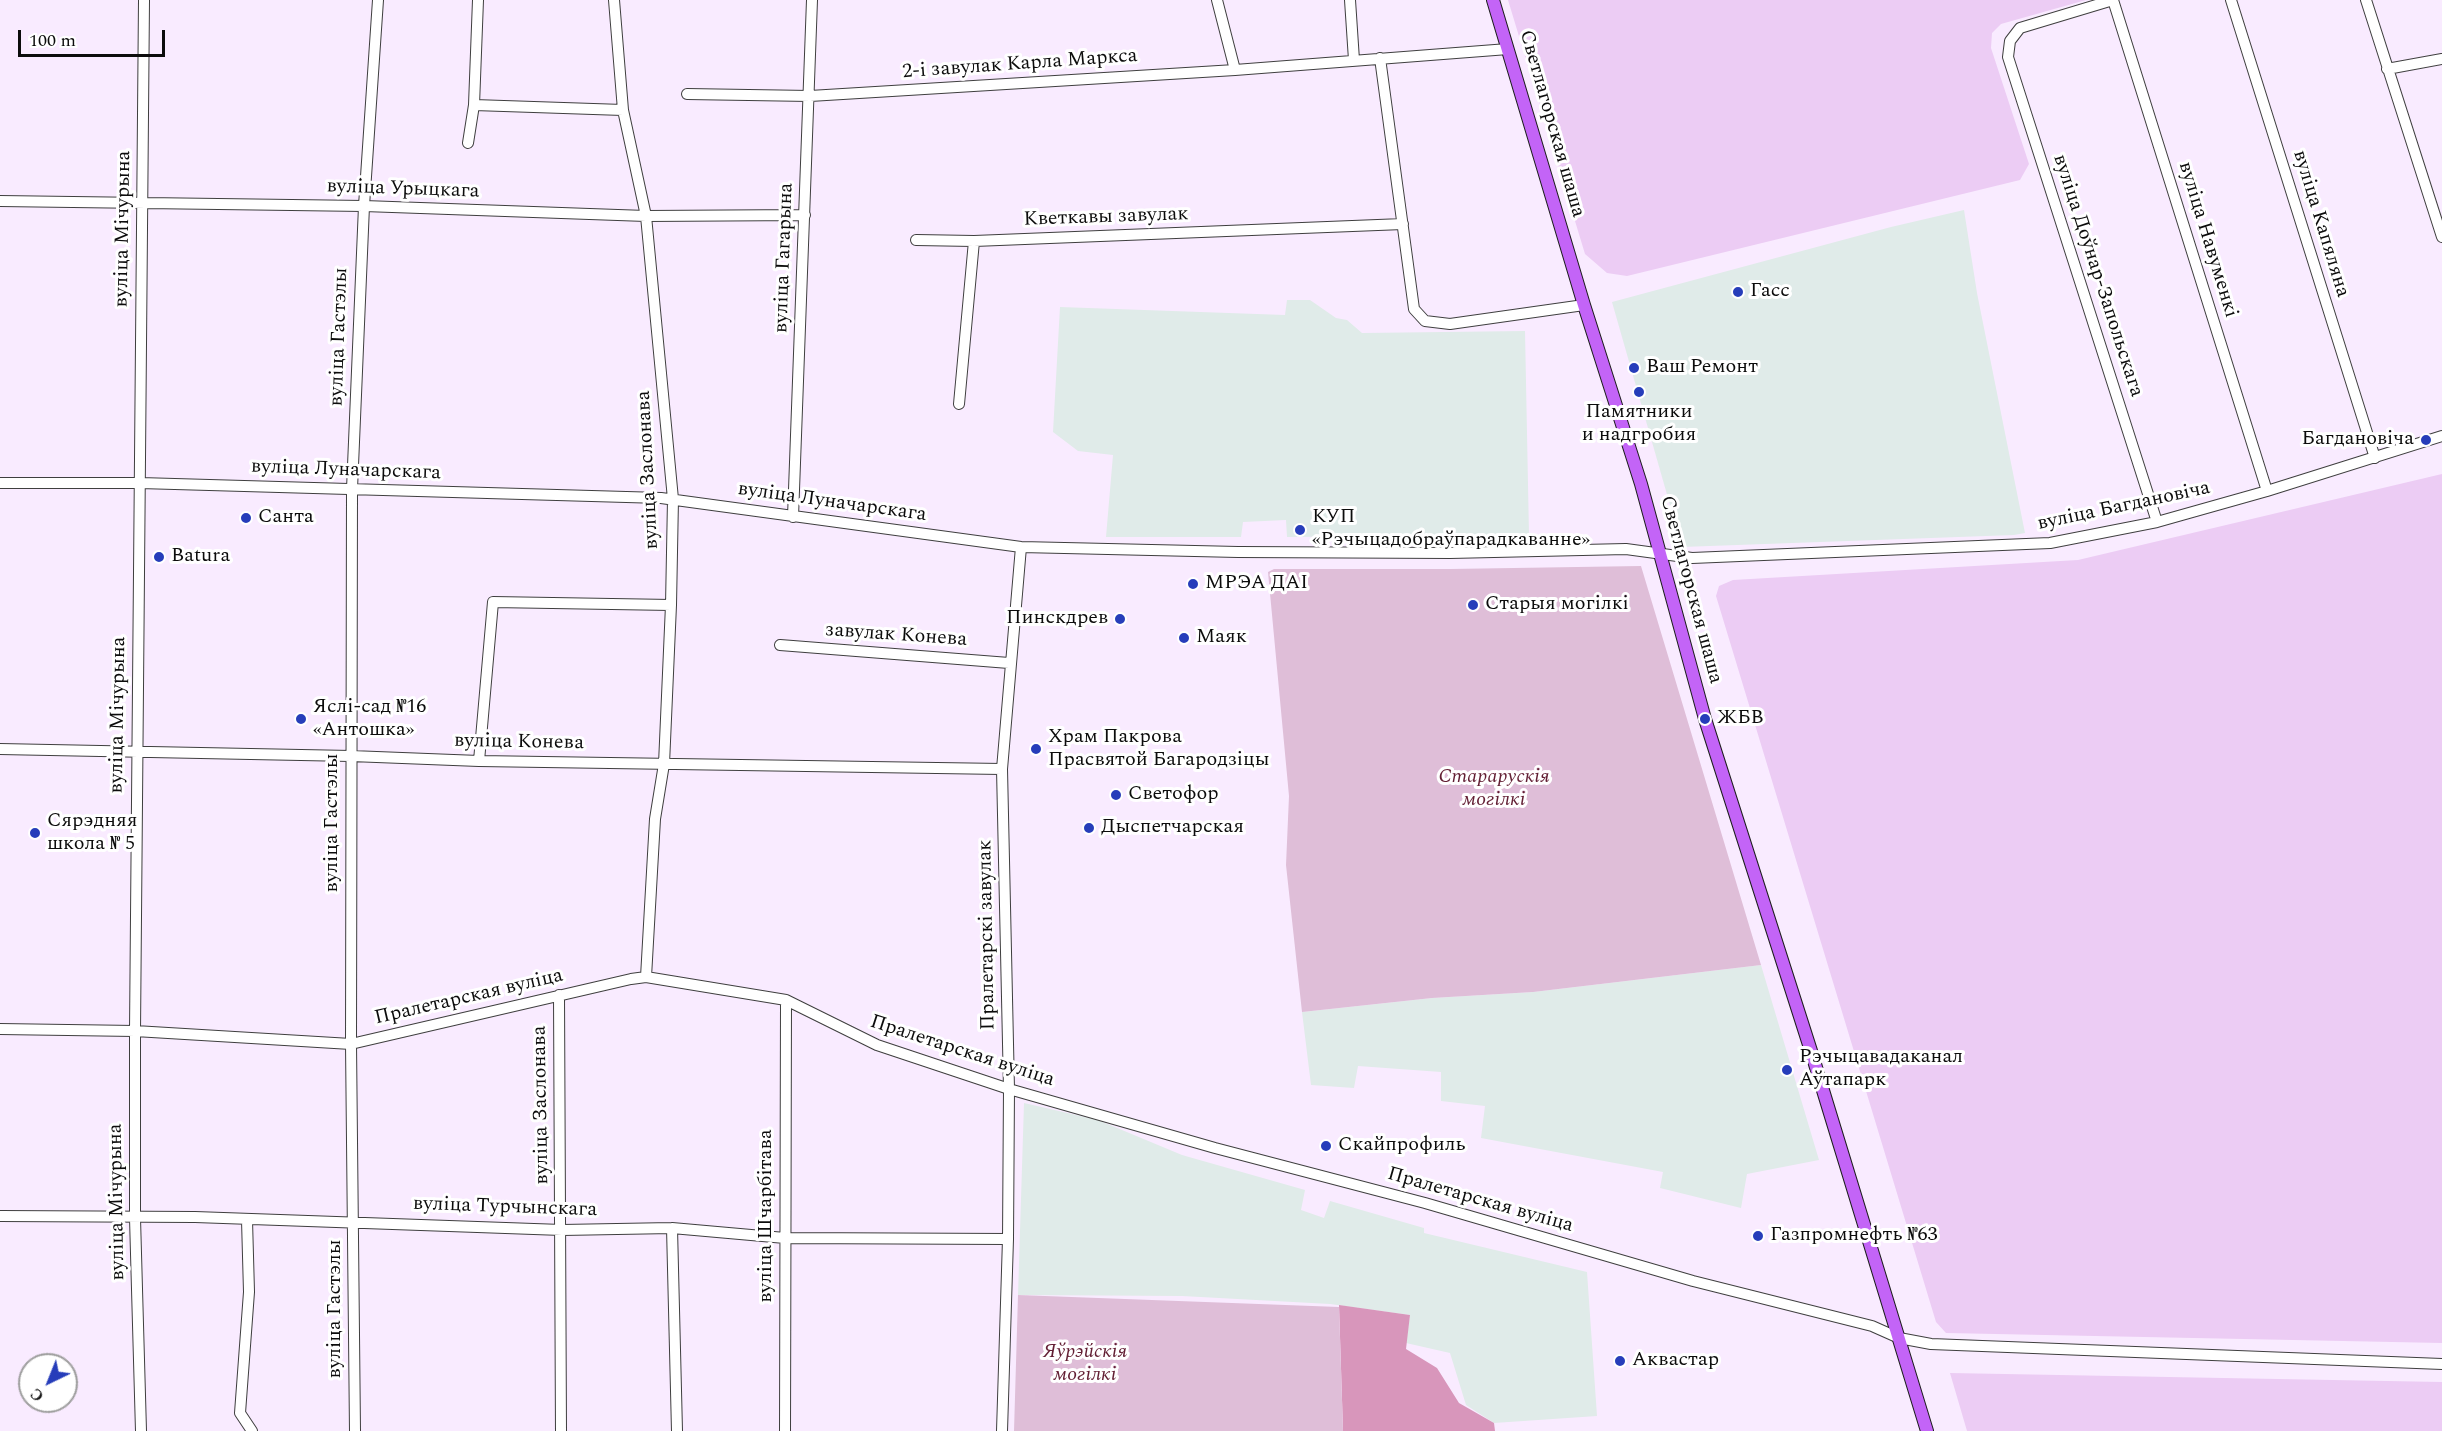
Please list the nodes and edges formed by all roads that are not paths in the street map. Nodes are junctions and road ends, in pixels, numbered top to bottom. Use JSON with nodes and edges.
{"nodes":[{"id":1,"x":144,"y":0,"type":"edge"},
{"id":2,"x":378,"y":0,"type":"edge"},
{"id":3,"x":478,"y":0,"type":"edge"},
{"id":4,"x":614,"y":0,"type":"edge"},
{"id":5,"x":812,"y":0,"type":"edge"},
{"id":6,"x":1217,"y":0,"type":"edge"},
{"id":7,"x":1350,"y":0,"type":"edge"},
{"id":8,"x":1493,"y":0,"type":"edge"},
{"id":9,"x":2113,"y":0,"type":"edge"},
{"id":10,"x":2231,"y":0,"type":"edge"},
{"id":11,"x":2366,"y":0,"type":"edge"},
{"id":12,"x":1508,"y":49,"type":"junction"},
{"id":13,"x":1380,"y":58,"type":"junction"},
{"id":14,"x":1354,"y":60,"type":"junction"},
{"id":15,"x":2442,"y":60,"type":"edge"},
{"id":16,"x":2387,"y":69,"type":"junction"},
{"id":17,"x":1235,"y":70,"type":"junction"},
{"id":18,"x":687,"y":94,"type":"dead end"},
{"id":19,"x":810,"y":96,"type":"junction"},
{"id":20,"x":474,"y":105,"type":"junction"},
{"id":21,"x":623,"y":110,"type":"junction"},
{"id":22,"x":468,"y":143,"type":"dead end"},
{"id":23,"x":0,"y":201,"type":"edge"},
{"id":24,"x":2436,"y":203,"type":"edge"},
{"id":25,"x":141,"y":204,"type":"junction"},
{"id":26,"x":364,"y":206,"type":"junction"},
{"id":27,"x":805,"y":215,"type":"junction"},
{"id":28,"x":646,"y":216,"type":"junction"},
{"id":29,"x":1403,"y":224,"type":"junction"},
{"id":30,"x":2442,"y":237,"type":"edge"},
{"id":31,"x":916,"y":240,"type":"dead end"},
{"id":32,"x":974,"y":241,"type":"junction"},
{"id":33,"x":1584,"y":305,"type":"junction"},
{"id":34,"x":959,"y":404,"type":"dead end"},
{"id":35,"x":2442,"y":436,"type":"edge"},
{"id":36,"x":2375,"y":459,"type":"junction"},
{"id":37,"x":0,"y":483,"type":"edge"},
{"id":38,"x":140,"y":483,"type":"junction"},
{"id":39,"x":352,"y":489,"type":"junction"},
{"id":40,"x":2267,"y":491,"type":"junction"},
{"id":41,"x":673,"y":499,"type":"junction"},
{"id":42,"x":794,"y":517,"type":"junction"},
{"id":43,"x":2157,"y":522,"type":"junction"},
{"id":44,"x":1021,"y":547,"type":"junction"},
{"id":45,"x":1660,"y":552,"type":"junction"},
{"id":46,"x":671,"y":605,"type":"junction"},
{"id":47,"x":780,"y":645,"type":"dead end"},
{"id":48,"x":1009,"y":663,"type":"junction"},
{"id":49,"x":0,"y":749,"type":"edge"},
{"id":50,"x":136,"y":752,"type":"junction"},
{"id":51,"x":351,"y":756,"type":"junction"},
{"id":52,"x":479,"y":761,"type":"junction"},
{"id":53,"x":664,"y":764,"type":"junction"},
{"id":54,"x":1002,"y":769,"type":"junction"},
{"id":55,"x":646,"y":977,"type":"junction"},
{"id":56,"x":559,"y":995,"type":"junction"},
{"id":57,"x":786,"y":1000,"type":"junction"},
{"id":58,"x":0,"y":1029,"type":"edge"},
{"id":59,"x":135,"y":1031,"type":"junction"},
{"id":60,"x":351,"y":1044,"type":"junction"},
{"id":61,"x":1009,"y":1089,"type":"junction"},
{"id":62,"x":0,"y":1216,"type":"edge"},
{"id":63,"x":135,"y":1218,"type":"junction"},
{"id":64,"x":247,"y":1220,"type":"junction"},
{"id":65,"x":354,"y":1221,"type":"junction"},
{"id":66,"x":672,"y":1228,"type":"junction"},
{"id":67,"x":562,"y":1230,"type":"junction"},
{"id":68,"x":785,"y":1238,"type":"junction"},
{"id":69,"x":1008,"y":1239,"type":"junction"},
{"id":70,"x":1899,"y":1338,"type":"junction"},
{"id":71,"x":2442,"y":1364,"type":"edge"},
{"id":72,"x":141,"y":1431,"type":"edge"},
{"id":73,"x":252,"y":1431,"type":"edge"},
{"id":74,"x":355,"y":1431,"type":"edge"},
{"id":75,"x":561,"y":1431,"type":"edge"},
{"id":76,"x":677,"y":1431,"type":"edge"},
{"id":77,"x":784,"y":1431,"type":"edge"},
{"id":78,"x":1002,"y":1431,"type":"edge"},
{"id":79,"x":1927,"y":1431,"type":"edge"}],
"edges":[{"from":1,"to":25,"type":"street","name":"вуліца Мічурына"},
{"from":2,"to":26,"type":"street","name":"вуліца Гастэлы"},
{"from":3,"to":20,"type":"street"},
{"from":4,"to":21,"type":"street","name":"вуліца Заслонава"},
{"from":5,"to":19,"type":"street","name":"вуліца Гагарына"},
{"from":6,"to":17,"type":"street"},
{"from":7,"to":14,"type":"street"},
{"from":8,"to":12,"type":"main road","name":"Светлагорская шаша"},
{"from":9,"to":40,"type":"street","name":"вуліца Навуменкі"},
{"from":9,"to":43,"type":"street","name":"вуліца Доўнар-Запольскага"},
{"from":10,"to":36,"type":"street","name":"вуліца Капяляна"},
{"from":11,"to":16,"type":"street"},
{"from":12,"to":13,"type":"street","name":"2-і завулак Карла Маркса"},
{"from":12,"to":33,"type":"main road","name":"Светлагорская шаша"},
{"from":13,"to":14,"type":"street","name":"2-і завулак Карла Маркса"},
{"from":13,"to":29,"type":"street"},
{"from":14,"to":17,"type":"street","name":"2-і завулак Карла Маркса"},
{"from":15,"to":16,"type":"street"},
{"from":16,"to":24,"type":"street"},
{"from":17,"to":19,"type":"street","name":"2-і завулак Карла Маркса"},
{"from":18,"to":19,"type":"street","name":"2-і завулак Карла Маркса"},
{"from":19,"to":27,"type":"street","name":"вуліца Гагарына"},
{"from":20,"to":21,"type":"street"},
{"from":20,"to":22,"type":"street"},
{"from":21,"to":28,"type":"street","name":"вуліца Заслонава"},
{"from":23,"to":25,"type":"street","name":"вуліца Урыцкага"},
{"from":24,"to":30,"type":"street"},
{"from":25,"to":26,"type":"street","name":"вуліца Урыцкага"},
{"from":25,"to":38,"type":"street","name":"вуліца Мічурына"},
{"from":26,"to":28,"type":"street","name":"вуліца Урыцкага"},
{"from":26,"to":39,"type":"street","name":"вуліца Гастэлы"},
{"from":27,"to":28,"type":"street","name":"вуліца Урыцкага"},
{"from":27,"to":42,"type":"street","name":"вуліца Гагарына"},
{"from":28,"to":41,"type":"street","name":"вуліца Заслонава"},
{"from":29,"to":32,"type":"street","name":"Кветкавы завулак"},
{"from":29,"to":33,"type":"street"},
{"from":31,"to":32,"type":"street","name":"Кветкавы завулак"},
{"from":32,"to":34,"type":"street"},
{"from":33,"to":45,"type":"main road","name":"Светлагорская шаша"},
{"from":35,"to":36,"type":"street","name":"вуліца Багдановіча"},
{"from":36,"to":40,"type":"street","name":"вуліца Багдановіча"},
{"from":37,"to":38,"type":"street","name":"вуліца Луначарскага"},
{"from":38,"to":39,"type":"street","name":"вуліца Луначарскага"},
{"from":38,"to":50,"type":"street","name":"вуліца Мічурына"},
{"from":39,"to":41,"type":"street","name":"вуліца Луначарскага"},
{"from":39,"to":51,"type":"street","name":"вуліца Гастэлы"},
{"from":40,"to":43,"type":"street","name":"вуліца Багдановіча"},
{"from":41,"to":42,"type":"street","name":"вуліца Луначарскага"},
{"from":41,"to":46,"type":"street","name":"вуліца Заслонава"},
{"from":42,"to":44,"type":"street","name":"вуліца Луначарскага"},
{"from":43,"to":45,"type":"street","name":"вуліца Багдановіча"},
{"from":44,"to":45,"type":"street","name":"вуліца Луначарскага"},
{"from":44,"to":48,"type":"street","name":"Пралетарскі завулак"},
{"from":45,"to":70,"type":"main road","name":"Светлагорская шаша"},
{"from":46,"to":52,"type":"street"},
{"from":46,"to":53,"type":"street","name":"вуліца Заслонава"},
{"from":47,"to":48,"type":"street","name":"завулак Конева"},
{"from":48,"to":54,"type":"street","name":"Пралетарскі завулак"},
{"from":49,"to":50,"type":"street","name":"вуліца Конева"},
{"from":50,"to":51,"type":"street","name":"вуліца Конева"},
{"from":50,"to":59,"type":"street","name":"вуліца Мічурына"},
{"from":51,"to":52,"type":"street","name":"вуліца Конева"},
{"from":51,"to":60,"type":"street","name":"вуліца Гастэлы"},
{"from":52,"to":53,"type":"street","name":"вуліца Конева"},
{"from":53,"to":54,"type":"street","name":"вуліца Конева"},
{"from":53,"to":55,"type":"street","name":"вуліца Заслонава"},
{"from":54,"to":61,"type":"street","name":"Пралетарскі завулак"},
{"from":55,"to":56,"type":"street","name":"Пралетарская вуліца"},
{"from":55,"to":57,"type":"street","name":"Пралетарская вуліца"},
{"from":56,"to":60,"type":"street","name":"Пралетарская вуліца"},
{"from":56,"to":67,"type":"street","name":"вуліца Заслонава"},
{"from":57,"to":61,"type":"street","name":"Пралетарская вуліца"},
{"from":57,"to":68,"type":"street","name":"вуліца Шчарбітава"},
{"from":58,"to":59,"type":"street","name":"Пралетарская вуліца"},
{"from":59,"to":60,"type":"street","name":"Пралетарская вуліца"},
{"from":59,"to":63,"type":"street","name":"вуліца Мічурына"},
{"from":60,"to":65,"type":"street","name":"вуліца Гастэлы"},
{"from":61,"to":69,"type":"street","name":"Пралетарскі завулак"},
{"from":61,"to":70,"type":"street","name":"Пралетарская вуліца"},
{"from":62,"to":63,"type":"street","name":"вуліца Турчынскага"},
{"from":63,"to":64,"type":"street","name":"вуліца Турчынскага"},
{"from":63,"to":72,"type":"street","name":"вуліца Мічурына"},
{"from":64,"to":65,"type":"street","name":"вуліца Турчынскага"},
{"from":64,"to":73,"type":"street"},
{"from":65,"to":67,"type":"street","name":"вуліца Турчынскага"},
{"from":65,"to":74,"type":"street","name":"вуліца Гастэлы"},
{"from":66,"to":67,"type":"street","name":"вуліца Турчынскага"},
{"from":66,"to":68,"type":"street","name":"вуліца Турчынскага"},
{"from":66,"to":76,"type":"street"},
{"from":67,"to":75,"type":"street","name":"вуліца Заслонава"},
{"from":68,"to":69,"type":"street","name":"вуліца Турчынскага"},
{"from":68,"to":77,"type":"street","name":"вуліца Шчарбітава"},
{"from":69,"to":78,"type":"street","name":"Пралетарскі завулак"},
{"from":70,"to":71,"type":"street","name":"Пралетарская вуліца"},
{"from":70,"to":79,"type":"main road","name":"Светлагорская шаша"}]}
